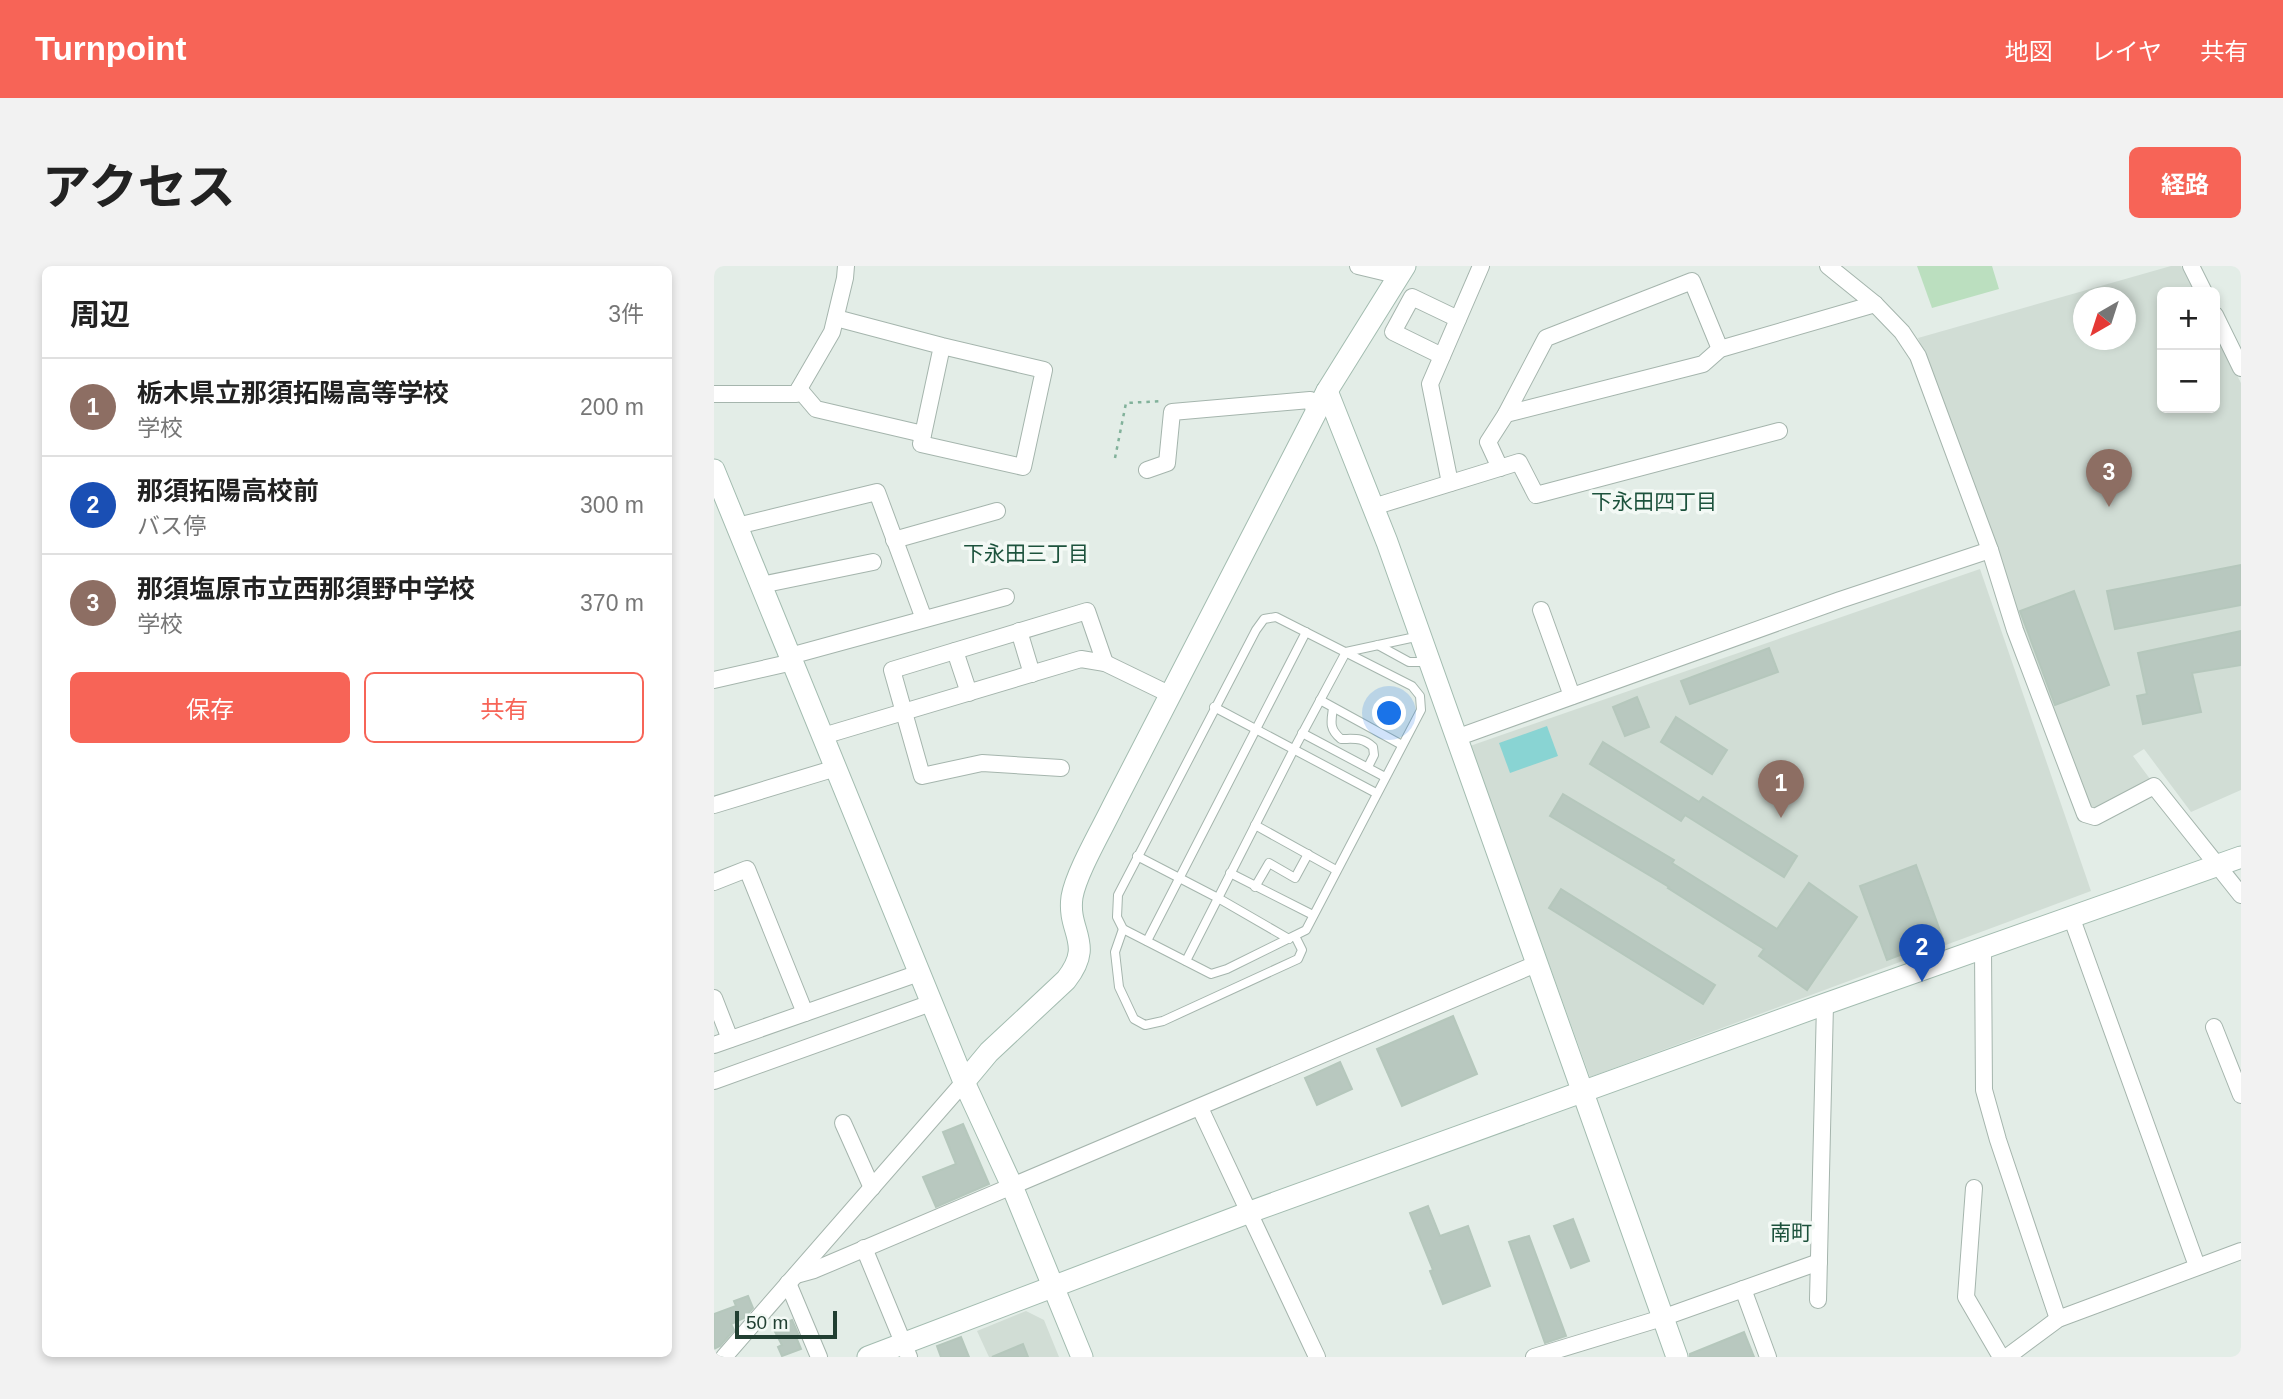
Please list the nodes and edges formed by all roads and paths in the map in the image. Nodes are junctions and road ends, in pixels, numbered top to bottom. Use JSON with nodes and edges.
{"nodes":[{"id":1,"x":846,"y":266,"type":"edge"},
{"id":2,"x":1358,"y":266,"type":"edge"},
{"id":3,"x":1481,"y":266,"type":"edge"},
{"id":4,"x":1828,"y":266,"type":"edge"},
{"id":5,"x":2191,"y":266,"type":"edge"},
{"id":6,"x":1402,"y":271,"type":"edge"},
{"id":7,"x":2202,"y":287,"type":"edge"},
{"id":8,"x":1875,"y":304,"type":"junction"},
{"id":9,"x":836,"y":318,"type":"junction"},
{"id":10,"x":1458,"y":319,"type":"junction"},
{"id":11,"x":2220,"y":325,"type":"edge"},
{"id":12,"x":942,"y":346,"type":"junction"},
{"id":13,"x":1720,"y":349,"type":"junction"},
{"id":14,"x":1442,"y":356,"type":"junction"},
{"id":15,"x":2241,"y":368,"type":"edge"},
{"id":16,"x":799,"y":389,"type":"junction"},
{"id":17,"x":1327,"y":391,"type":"junction"},
{"id":18,"x":714,"y":394,"type":"edge"},
{"id":19,"x":1316,"y":413,"type":"junction"},
{"id":20,"x":1506,"y":414,"type":"junction"},
{"id":21,"x":1779,"y":431,"type":"dead end"},
{"id":22,"x":923,"y":434,"type":"junction"},
{"id":23,"x":1500,"y":468,"type":"junction"},
{"id":24,"x":714,"y":470,"type":"edge"},
{"id":25,"x":1147,"y":470,"type":"dead end"},
{"id":26,"x":1450,"y":483,"type":"junction"},
{"id":27,"x":720,"y":504,"type":"edge"},
{"id":28,"x":1373,"y":507,"type":"junction"},
{"id":29,"x":997,"y":511,"type":"dead end"},
{"id":30,"x":737,"y":526,"type":"junction"},
{"id":31,"x":894,"y":540,"type":"junction"},
{"id":32,"x":1990,"y":550,"type":"junction"},
{"id":33,"x":873,"y":562,"type":"dead end"},
{"id":34,"x":761,"y":585,"type":"junction"},
{"id":35,"x":1006,"y":597,"type":"dead end"},
{"id":36,"x":1541,"y":610,"type":"dead end"},
{"id":37,"x":924,"y":619,"type":"junction"},
{"id":38,"x":1019,"y":631,"type":"junction"},
{"id":39,"x":1306,"y":632,"type":"junction"},
{"id":40,"x":1420,"y":636,"type":"junction"},
{"id":41,"x":1378,"y":645,"type":"junction"},
{"id":42,"x":955,"y":651,"type":"junction"},
{"id":43,"x":1346,"y":652,"type":"junction"},
{"id":44,"x":792,"y":659,"type":"junction"},
{"id":45,"x":1429,"y":662,"type":"junction"},
{"id":46,"x":1105,"y":663,"type":"junction"},
{"id":47,"x":1032,"y":674,"type":"junction"},
{"id":48,"x":714,"y":680,"type":"edge"},
{"id":49,"x":969,"y":693,"type":"junction"},
{"id":50,"x":1171,"y":695,"type":"junction"},
{"id":51,"x":1572,"y":696,"type":"junction"},
{"id":52,"x":1320,"y":700,"type":"junction"},
{"id":53,"x":1214,"y":707,"type":"junction"},
{"id":54,"x":1333,"y":708,"type":"junction"},
{"id":55,"x":905,"y":712,"type":"junction"},
{"id":56,"x":1257,"y":730,"type":"junction"},
{"id":57,"x":1302,"y":733,"type":"junction"},
{"id":58,"x":823,"y":736,"type":"junction"},
{"id":59,"x":1456,"y":738,"type":"junction"},
{"id":60,"x":1402,"y":745,"type":"junction"},
{"id":61,"x":1294,"y":749,"type":"junction"},
{"id":62,"x":1368,"y":767,"type":"junction"},
{"id":63,"x":836,"y":768,"type":"junction"},
{"id":64,"x":1061,"y":768,"type":"dead end"},
{"id":65,"x":1385,"y":777,"type":"junction"},
{"id":66,"x":1376,"y":793,"type":"junction"},
{"id":67,"x":714,"y":805,"type":"edge"},
{"id":68,"x":1255,"y":825,"type":"junction"},
{"id":69,"x":1308,"y":854,"type":"junction"},
{"id":70,"x":1137,"y":856,"type":"junction"},
{"id":71,"x":2241,"y":858,"type":"edge"},
{"id":72,"x":2219,"y":866,"type":"junction"},
{"id":73,"x":1336,"y":870,"type":"junction"},
{"id":74,"x":1230,"y":873,"type":"junction"},
{"id":75,"x":1180,"y":879,"type":"junction"},
{"id":76,"x":714,"y":882,"type":"edge"},
{"id":77,"x":1255,"y":887,"type":"junction"},
{"id":78,"x":2241,"y":895,"type":"edge"},
{"id":79,"x":1218,"y":898,"type":"junction"},
{"id":80,"x":1313,"y":915,"type":"junction"},
{"id":81,"x":2072,"y":919,"type":"junction"},
{"id":82,"x":1123,"y":929,"type":"junction"},
{"id":83,"x":1292,"y":937,"type":"junction"},
{"id":84,"x":1147,"y":941,"type":"junction"},
{"id":85,"x":1983,"y":949,"type":"junction"},
{"id":86,"x":1186,"y":961,"type":"junction"},
{"id":87,"x":1536,"y":964,"type":"junction"},
{"id":88,"x":919,"y":973,"type":"junction"},
{"id":89,"x":714,"y":998,"type":"edge"},
{"id":90,"x":931,"y":1003,"type":"junction"},
{"id":91,"x":1825,"y":1004,"type":"junction"},
{"id":92,"x":805,"y":1013,"type":"junction"},
{"id":93,"x":2214,"y":1027,"type":"dead end"},
{"id":94,"x":730,"y":1039,"type":"junction"},
{"id":95,"x":714,"y":1045,"type":"edge"},
{"id":96,"x":714,"y":1081,"type":"edge"},
{"id":97,"x":964,"y":1082,"type":"junction"},
{"id":98,"x":1583,"y":1093,"type":"junction"},
{"id":99,"x":2241,"y":1095,"type":"edge"},
{"id":100,"x":1200,"y":1108,"type":"junction"},
{"id":101,"x":843,"y":1123,"type":"dead end"},
{"id":102,"x":1012,"y":1186,"type":"junction"},
{"id":103,"x":872,"y":1188,"type":"junction"},
{"id":104,"x":1974,"y":1188,"type":"dead end"},
{"id":105,"x":1250,"y":1212,"type":"junction"},
{"id":106,"x":864,"y":1248,"type":"junction"},
{"id":107,"x":2241,"y":1251,"type":"edge"},
{"id":108,"x":1819,"y":1262,"type":"junction"},
{"id":109,"x":2197,"y":1266,"type":"junction"},
{"id":110,"x":792,"y":1279,"type":"junction"},
{"id":111,"x":1053,"y":1289,"type":"junction"},
{"id":112,"x":1743,"y":1289,"type":"junction"},
{"id":113,"x":1818,"y":1300,"type":"dead end"},
{"id":114,"x":1662,"y":1318,"type":"junction"},
{"id":115,"x":2059,"y":1319,"type":"junction"},
{"id":116,"x":906,"y":1351,"type":"edge"},
{"id":117,"x":1079,"y":1356,"type":"edge"},
{"id":118,"x":724,"y":1357,"type":"edge"},
{"id":119,"x":819,"y":1357,"type":"edge"},
{"id":120,"x":868,"y":1357,"type":"edge"},
{"id":121,"x":1317,"y":1357,"type":"edge"},
{"id":122,"x":1534,"y":1357,"type":"edge"},
{"id":123,"x":1676,"y":1357,"type":"edge"},
{"id":124,"x":1768,"y":1357,"type":"edge"},
{"id":125,"x":2001,"y":1357,"type":"edge"},
{"id":126,"x":2007,"y":1357,"type":"edge"}],
"edges":[{"from":1,"to":9,"type":"street"},
{"from":2,"to":6,"type":"street"},
{"from":3,"to":10,"type":"street"},
{"from":4,"to":8,"type":"street"},
{"from":5,"to":7,"type":"street"},
{"from":6,"to":17,"type":"street"},
{"from":8,"to":13,"type":"street"},
{"from":8,"to":32,"type":"street"},
{"from":9,"to":12,"type":"street"},
{"from":9,"to":16,"type":"street"},
{"from":10,"to":14,"type":"street"},
{"from":10,"to":14,"type":"street"},
{"from":11,"to":15,"type":"street"},
{"from":12,"to":22,"type":"street"},
{"from":12,"to":22,"type":"street"},
{"from":13,"to":20,"type":"street"},
{"from":13,"to":20,"type":"street"},
{"from":14,"to":26,"type":"street"},
{"from":16,"to":18,"type":"street"},
{"from":16,"to":22,"type":"street"},
{"from":17,"to":19,"type":"street"},
{"from":17,"to":28,"type":"street"},
{"from":19,"to":25,"type":"street"},
{"from":19,"to":50,"type":"street"},
{"from":20,"to":23,"type":"street"},
{"from":21,"to":23,"type":"street"},
{"from":23,"to":26,"type":"street"},
{"from":24,"to":27,"type":"street"},
{"from":26,"to":28,"type":"street"},
{"from":27,"to":30,"type":"street"},
{"from":28,"to":40,"type":"street"},
{"from":29,"to":31,"type":"street"},
{"from":30,"to":31,"type":"street"},
{"from":30,"to":34,"type":"street"},
{"from":31,"to":37,"type":"street"},
{"from":32,"to":51,"type":"street"},
{"from":32,"to":72,"type":"street"},
{"from":33,"to":34,"type":"street"},
{"from":34,"to":44,"type":"street"},
{"from":35,"to":37,"type":"street"},
{"from":36,"to":51,"type":"street"},
{"from":37,"to":44,"type":"street"},
{"from":38,"to":42,"type":"street"},
{"from":38,"to":46,"type":"street"},
{"from":38,"to":47,"type":"street"},
{"from":39,"to":43,"type":"lane"},
{"from":39,"to":53,"type":"lane"},
{"from":39,"to":56,"type":"lane"},
{"from":40,"to":41,"type":"lane"},
{"from":40,"to":45,"type":"street"},
{"from":41,"to":43,"type":"lane"},
{"from":41,"to":45,"type":"lane"},
{"from":42,"to":49,"type":"street"},
{"from":42,"to":55,"type":"street"},
{"from":43,"to":52,"type":"lane"},
{"from":43,"to":60,"type":"lane"},
{"from":44,"to":48,"type":"street"},
{"from":44,"to":58,"type":"street"},
{"from":45,"to":59,"type":"street"},
{"from":46,"to":47,"type":"street"},
{"from":46,"to":50,"type":"street"},
{"from":47,"to":49,"type":"street"},
{"from":49,"to":55,"type":"street"},
{"from":50,"to":97,"type":"street"},
{"from":51,"to":59,"type":"street"},
{"from":52,"to":54,"type":"lane"},
{"from":52,"to":57,"type":"lane"},
{"from":53,"to":56,"type":"lane"},
{"from":53,"to":70,"type":"lane"},
{"from":54,"to":60,"type":"lane"},
{"from":54,"to":62,"type":"lane"},
{"from":55,"to":58,"type":"street"},
{"from":55,"to":64,"type":"street"},
{"from":56,"to":61,"type":"lane"},
{"from":56,"to":75,"type":"lane"},
{"from":57,"to":61,"type":"lane"},
{"from":57,"to":62,"type":"lane"},
{"from":58,"to":63,"type":"street"},
{"from":59,"to":87,"type":"street"},
{"from":60,"to":65,"type":"lane"},
{"from":61,"to":66,"type":"lane"},
{"from":61,"to":68,"type":"lane"},
{"from":62,"to":65,"type":"lane"},
{"from":63,"to":67,"type":"street"},
{"from":63,"to":88,"type":"street"},
{"from":65,"to":66,"type":"lane"},
{"from":66,"to":73,"type":"lane"},
{"from":68,"to":69,"type":"lane"},
{"from":68,"to":74,"type":"lane"},
{"from":69,"to":73,"type":"lane"},
{"from":69,"to":77,"type":"lane"},
{"from":70,"to":75,"type":"lane"},
{"from":70,"to":82,"type":"lane"},
{"from":71,"to":72,"type":"street"},
{"from":72,"to":78,"type":"street"},
{"from":72,"to":81,"type":"street"},
{"from":73,"to":80,"type":"lane"},
{"from":74,"to":77,"type":"lane"},
{"from":74,"to":79,"type":"lane"},
{"from":75,"to":79,"type":"lane"},
{"from":75,"to":84,"type":"lane"},
{"from":76,"to":92,"type":"street"},
{"from":77,"to":80,"type":"lane"},
{"from":79,"to":83,"type":"lane"},
{"from":79,"to":86,"type":"lane"},
{"from":80,"to":83,"type":"lane"},
{"from":81,"to":85,"type":"street"},
{"from":81,"to":109,"type":"street"},
{"from":82,"to":83,"type":"lane"},
{"from":82,"to":84,"type":"lane"},
{"from":83,"to":86,"type":"lane"},
{"from":84,"to":86,"type":"lane"},
{"from":85,"to":91,"type":"street"},
{"from":85,"to":115,"type":"street"},
{"from":87,"to":98,"type":"street"},
{"from":87,"to":100,"type":"street"},
{"from":88,"to":90,"type":"street"},
{"from":88,"to":92,"type":"street"},
{"from":89,"to":94,"type":"street"},
{"from":90,"to":96,"type":"street"},
{"from":90,"to":97,"type":"street"},
{"from":91,"to":98,"type":"street"},
{"from":91,"to":108,"type":"street"},
{"from":92,"to":94,"type":"street"},
{"from":93,"to":99,"type":"street"},
{"from":94,"to":95,"type":"street"},
{"from":97,"to":102,"type":"street"},
{"from":97,"to":103,"type":"street"},
{"from":98,"to":105,"type":"street"},
{"from":98,"to":114,"type":"street"},
{"from":100,"to":102,"type":"street"},
{"from":100,"to":105,"type":"street"},
{"from":101,"to":103,"type":"street"},
{"from":102,"to":106,"type":"street"},
{"from":102,"to":111,"type":"street"},
{"from":103,"to":110,"type":"street"},
{"from":104,"to":125,"type":"street"},
{"from":105,"to":111,"type":"street"},
{"from":105,"to":121,"type":"street"},
{"from":106,"to":110,"type":"street"},
{"from":106,"to":116,"type":"street"},
{"from":107,"to":109,"type":"street"},
{"from":108,"to":112,"type":"street"},
{"from":108,"to":113,"type":"street"},
{"from":109,"to":115,"type":"street"},
{"from":110,"to":118,"type":"street"},
{"from":110,"to":119,"type":"street"},
{"from":111,"to":116,"type":"street"},
{"from":111,"to":117,"type":"street"},
{"from":112,"to":114,"type":"street"},
{"from":112,"to":124,"type":"street"},
{"from":114,"to":122,"type":"street"},
{"from":114,"to":123,"type":"street"},
{"from":115,"to":126,"type":"street"},
{"from":116,"to":120,"type":"street"}]}
